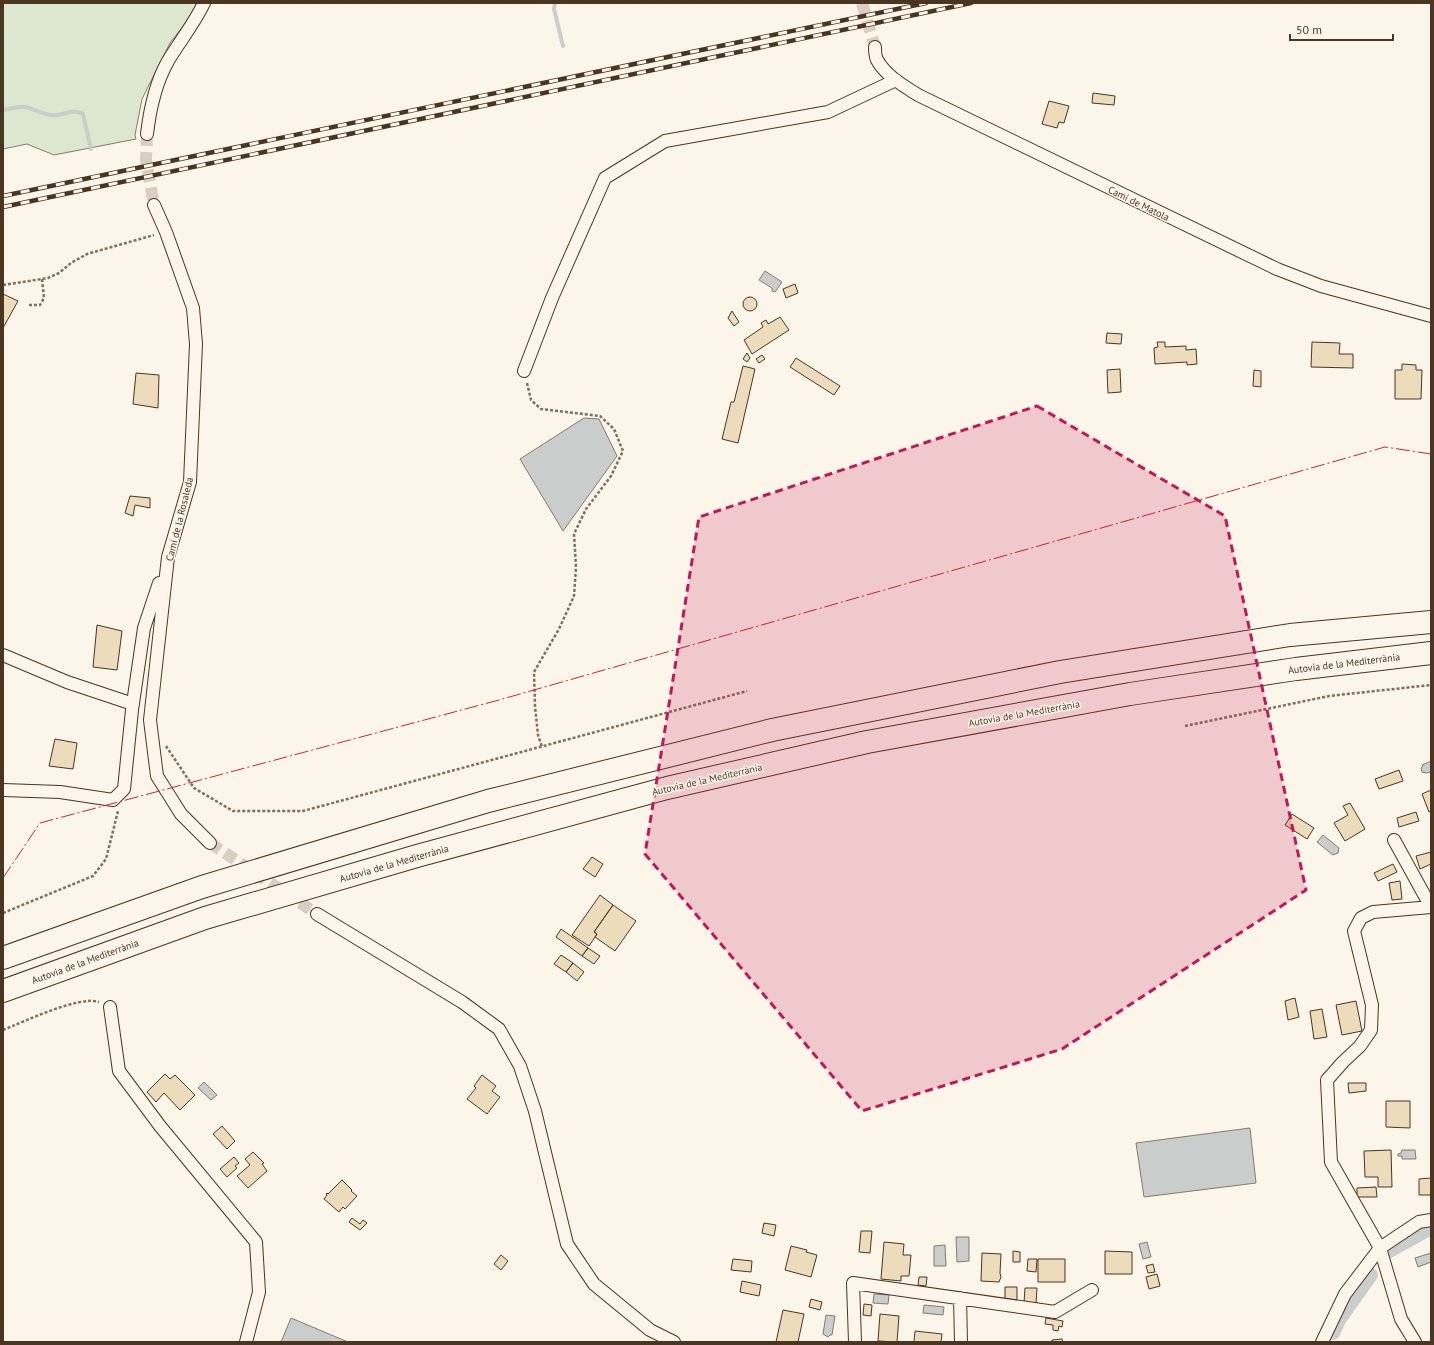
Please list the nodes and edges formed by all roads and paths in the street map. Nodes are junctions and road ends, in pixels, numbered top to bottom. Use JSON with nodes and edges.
{"nodes":[{"id":1,"x":204,"y":3,"type":"edge"},
{"id":2,"x":875,"y":47,"type":"tunnel mouth"},
{"id":3,"x":896,"y":80,"type":"junction"},
{"id":4,"x":147,"y":134,"type":"tunnel mouth"},
{"id":5,"x":154,"y":205,"type":"tunnel mouth"},
{"id":6,"x":166,"y":232,"type":"junction"},
{"id":7,"x":42,"y":279,"type":"junction"},
{"id":8,"x":3,"y":285,"type":"edge"},
{"id":9,"x":29,"y":305,"type":"dead end"},
{"id":10,"x":1431,"y":316,"type":"edge"},
{"id":11,"x":524,"y":371,"type":"joint"},
{"id":12,"x":168,"y":557,"type":"junction"},
{"id":13,"x":1431,"y":622,"type":"edge"},
{"id":14,"x":1431,"y":654,"type":"edge"},
{"id":15,"x":3,"y":655,"type":"edge"},
{"id":16,"x":1431,"y":685,"type":"edge"},
{"id":17,"x":747,"y":691,"type":"dead end"},
{"id":18,"x":133,"y":704,"type":"junction"},
{"id":19,"x":1185,"y":726,"type":"dead end"},
{"id":20,"x":166,"y":745,"type":"dead end"},
{"id":21,"x":542,"y":747,"type":"junction"},
{"id":22,"x":124,"y":789,"type":"junction"},
{"id":23,"x":3,"y":790,"type":"edge"},
{"id":24,"x":1394,"y":840,"type":"dead end"},
{"id":25,"x":210,"y":843,"type":"tunnel mouth"},
{"id":26,"x":1431,"y":907,"type":"edge"},
{"id":27,"x":3,"y":914,"type":"edge"},
{"id":28,"x":316,"y":914,"type":"tunnel mouth"},
{"id":29,"x":3,"y":958,"type":"edge"},
{"id":30,"x":3,"y":991,"type":"edge"},
{"id":31,"x":110,"y":1007,"type":"joint"},
{"id":32,"x":3,"y":1030,"type":"edge"},
{"id":33,"x":1431,"y":1220,"type":"edge"},
{"id":34,"x":1380,"y":1248,"type":"junction"},
{"id":35,"x":1092,"y":1290,"type":"dead end"},
{"id":36,"x":960,"y":1298,"type":"junction"},
{"id":37,"x":246,"y":1342,"type":"edge"},
{"id":38,"x":674,"y":1342,"type":"edge"},
{"id":39,"x":855,"y":1342,"type":"edge"},
{"id":40,"x":960,"y":1342,"type":"edge"},
{"id":41,"x":1322,"y":1342,"type":"edge"},
{"id":42,"x":1415,"y":1342,"type":"edge"}],
"edges":[{"from":1,"to":4,"type":"street"},
{"from":2,"to":3,"type":"street","name":"Camí de Matola"},
{"from":3,"to":10,"type":"street","name":"Camí de Matola"},
{"from":3,"to":11,"type":"street"},
{"from":5,"to":6,"type":"street","name":"Camí de la Rosaleda"},
{"from":6,"to":7,"type":"path"},
{"from":6,"to":12,"type":"street","name":"Camí de la Rosaleda"},
{"from":7,"to":8,"type":"path"},
{"from":7,"to":9,"type":"path"},
{"from":11,"to":21,"type":"path"},
{"from":12,"to":18,"type":"street"},
{"from":12,"to":25,"type":"street","name":"Camí de la Rosaleda"},
{"from":13,"to":29,"type":"highway"},
{"from":14,"to":30,"type":"highway","name":"Autovia de la Mediterrània"},
{"from":15,"to":18,"type":"street"},
{"from":16,"to":19,"type":"path"},
{"from":17,"to":21,"type":"path"},
{"from":18,"to":22,"type":"street"},
{"from":20,"to":21,"type":"path"},
{"from":22,"to":23,"type":"street"},
{"from":22,"to":27,"type":"path"},
{"from":24,"to":26,"type":"street"},
{"from":26,"to":34,"type":"street"},
{"from":28,"to":38,"type":"street"},
{"from":31,"to":32,"type":"path"},
{"from":31,"to":37,"type":"street"},
{"from":33,"to":34,"type":"street"},
{"from":34,"to":41,"type":"street"},
{"from":34,"to":42,"type":"street"},
{"from":35,"to":36,"type":"street"},
{"from":36,"to":39,"type":"street"},
{"from":36,"to":40,"type":"street"}]}
